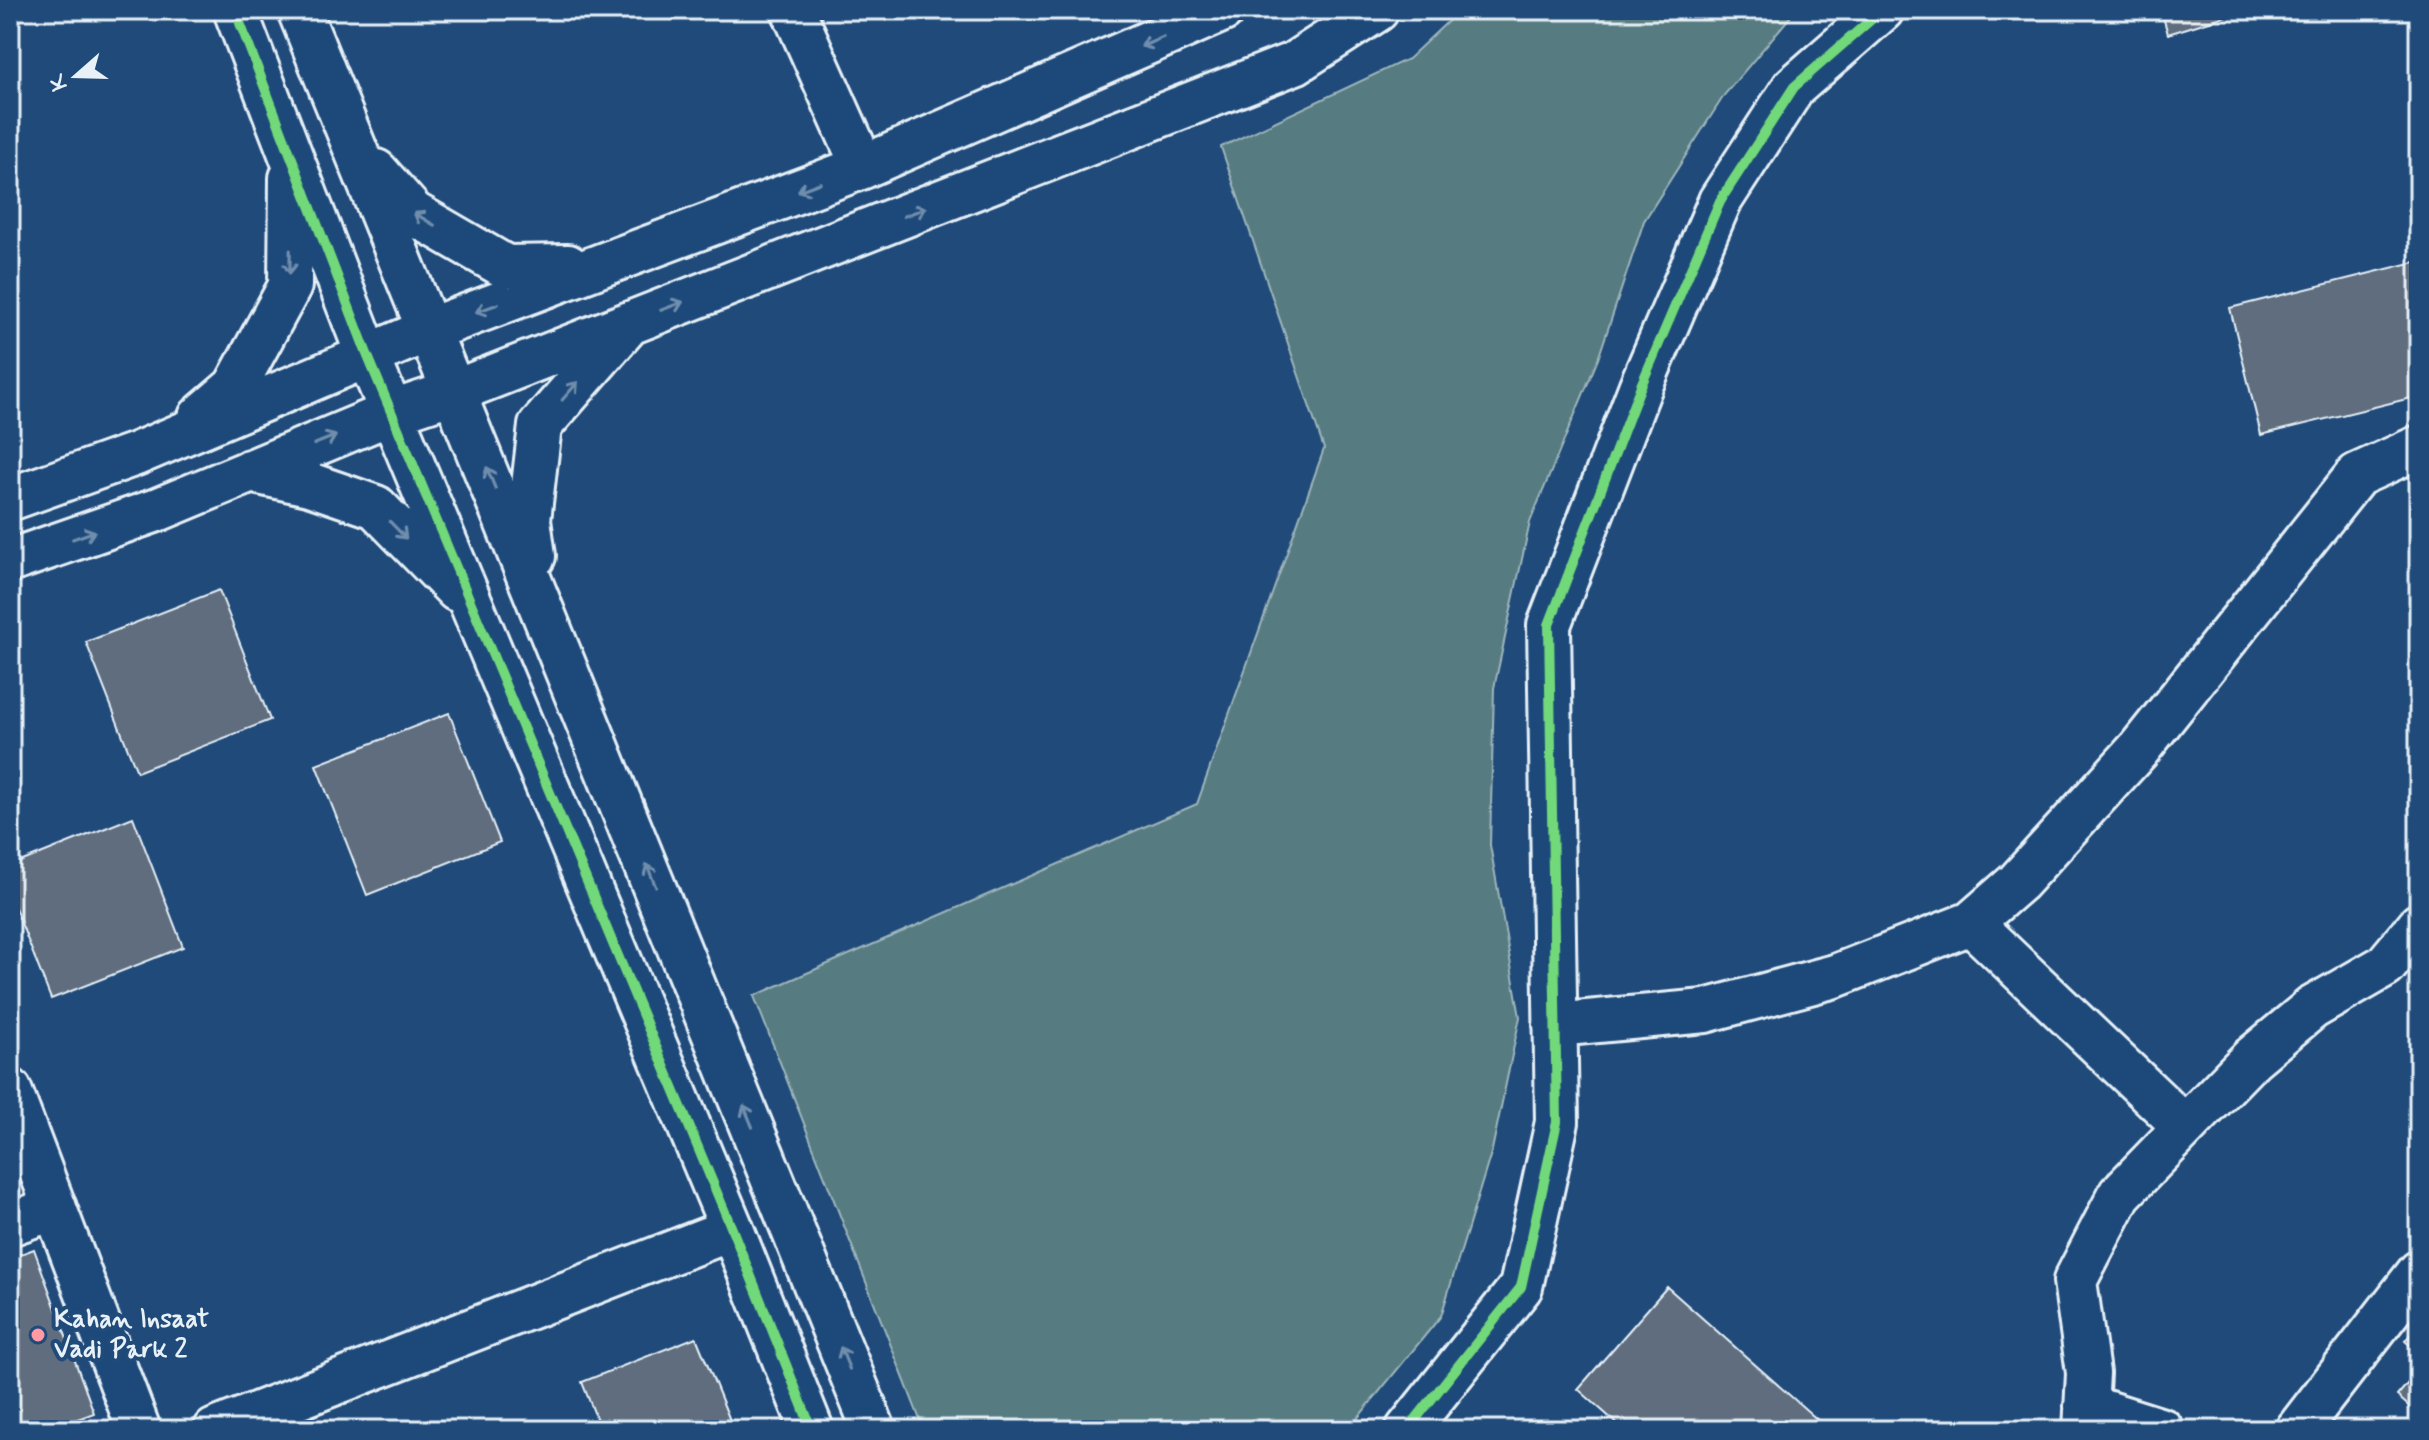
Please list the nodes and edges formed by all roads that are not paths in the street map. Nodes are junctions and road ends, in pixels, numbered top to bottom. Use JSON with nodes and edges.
{"nodes":[{"id":1,"x":235,"y":10,"type":"edge"},
{"id":2,"x":299,"y":10,"type":"edge"},
{"id":3,"x":793,"y":10,"type":"edge"},
{"id":4,"x":1223,"y":10,"type":"edge"},
{"id":5,"x":1377,"y":10,"type":"edge"},
{"id":6,"x":1882,"y":10,"type":"edge"},
{"id":7,"x":356,"y":148,"type":"junction"},
{"id":8,"x":291,"y":156,"type":"junction"},
{"id":9,"x":863,"y":167,"type":"junction"},
{"id":10,"x":601,"y":265,"type":"junction"},
{"id":11,"x":630,"y":323,"type":"junction"},
{"id":12,"x":431,"y":329,"type":"junction"},
{"id":13,"x":367,"y":354,"type":"junction"},
{"id":14,"x":456,"y":391,"type":"junction"},
{"id":15,"x":393,"y":412,"type":"junction"},
{"id":16,"x":179,"y":435,"type":"junction"},
{"id":17,"x":2419,"y":447,"type":"edge"},
{"id":18,"x":250,"y":471,"type":"junction"},
{"id":19,"x":10,"y":499,"type":"edge"},
{"id":20,"x":10,"y":561,"type":"edge"},
{"id":21,"x":539,"y":597,"type":"junction"},
{"id":22,"x":473,"y":607,"type":"junction"},
{"id":23,"x":1971,"y":923,"type":"junction"},
{"id":24,"x":2419,"y":925,"type":"edge"},
{"id":25,"x":1555,"y":1025,"type":"junction"},
{"id":26,"x":10,"y":1090,"type":"edge"},
{"id":27,"x":2185,"y":1127,"type":"junction"},
{"id":28,"x":55,"y":1208,"type":"junction"},
{"id":29,"x":10,"y":1224,"type":"edge"},
{"id":30,"x":732,"y":1229,"type":"junction"},
{"id":31,"x":2419,"y":1272,"type":"edge"},
{"id":32,"x":2086,"y":1418,"type":"edge"},
{"id":33,"x":139,"y":1430,"type":"edge"},
{"id":34,"x":215,"y":1430,"type":"edge"},
{"id":35,"x":812,"y":1430,"type":"edge"},
{"id":36,"x":874,"y":1430,"type":"edge"},
{"id":37,"x":1407,"y":1430,"type":"edge"},
{"id":38,"x":2162,"y":1430,"type":"edge"},
{"id":39,"x":2297,"y":1430,"type":"edge"}],
"edges":[{"from":1,"to":8,"type":"street"},
{"from":2,"to":7,"type":"street"},
{"from":3,"to":9,"type":"street"},
{"from":4,"to":9,"type":"street","one_way":true},
{"from":11,"to":5,"type":"street","one_way":true},
{"from":6,"to":25,"type":"street"},
{"from":10,"to":7,"type":"street","one_way":true},
{"from":7,"to":12,"type":"street"},
{"from":8,"to":13,"type":"street"},
{"from":8,"to":16,"type":"street","one_way":true},
{"from":9,"to":10,"type":"street","one_way":true},
{"from":10,"to":12,"type":"street","one_way":true},
{"from":11,"to":14,"type":"street"},
{"from":21,"to":11,"type":"street","one_way":true},
{"from":12,"to":13,"type":"street"},
{"from":12,"to":14,"type":"street"},
{"from":13,"to":15,"type":"street"},
{"from":13,"to":16,"type":"street"},
{"from":14,"to":15,"type":"street"},
{"from":21,"to":14,"type":"street","one_way":true},
{"from":18,"to":15,"type":"street","one_way":true},
{"from":15,"to":22,"type":"street"},
{"from":16,"to":19,"type":"street"},
{"from":17,"to":23,"type":"street"},
{"from":20,"to":18,"type":"street","one_way":true},
{"from":18,"to":22,"type":"street","one_way":true},
{"from":36,"to":21,"type":"street","one_way":true},
{"from":22,"to":30,"type":"street"},
{"from":23,"to":25,"type":"street"},
{"from":23,"to":27,"type":"street"},
{"from":24,"to":27,"type":"street"},
{"from":25,"to":37,"type":"street"},
{"from":26,"to":28,"type":"street"},
{"from":27,"to":32,"type":"street"},
{"from":28,"to":29,"type":"street"},
{"from":28,"to":33,"type":"street"},
{"from":30,"to":34,"type":"street"},
{"from":30,"to":35,"type":"street"},
{"from":31,"to":39,"type":"street"},
{"from":32,"to":38,"type":"street"}]}
